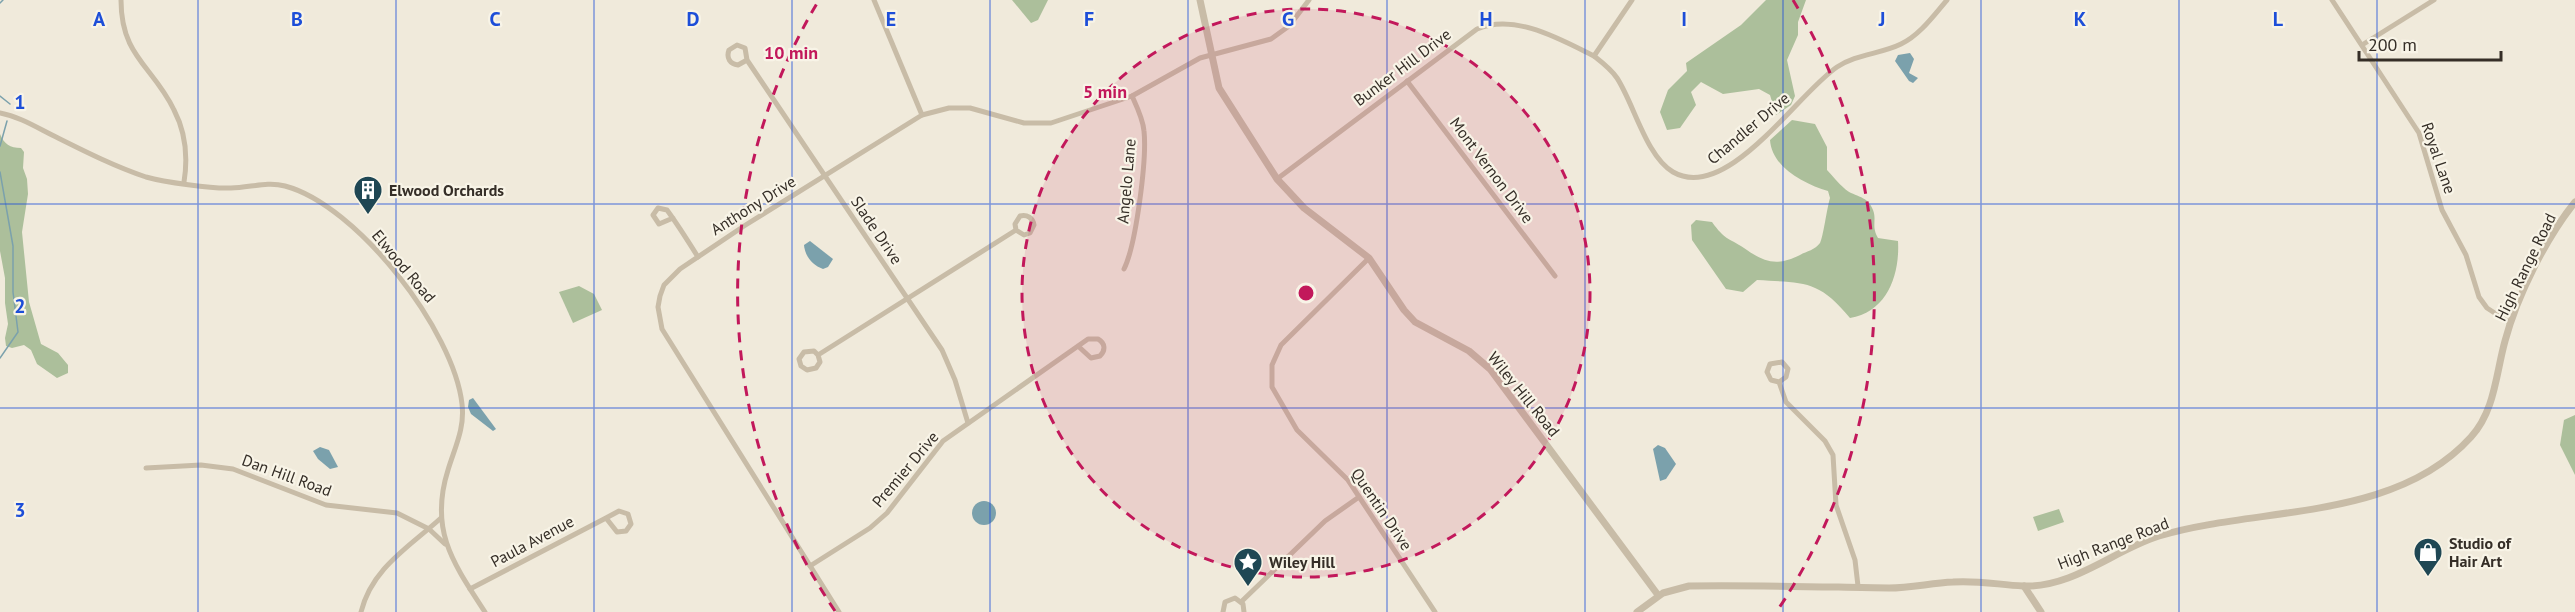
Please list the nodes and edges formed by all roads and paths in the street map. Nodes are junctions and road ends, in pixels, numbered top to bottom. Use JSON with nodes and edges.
{"nodes":[{"id":1,"x":121,"y":0,"type":"edge"},
{"id":2,"x":874,"y":0,"type":"edge"},
{"id":3,"x":1200,"y":0,"type":"edge"},
{"id":4,"x":1309,"y":0,"type":"edge"},
{"id":5,"x":1632,"y":0,"type":"edge"},
{"id":6,"x":1946,"y":0,"type":"edge"},
{"id":7,"x":2332,"y":0,"type":"edge"},
{"id":8,"x":2434,"y":0,"type":"edge"},
{"id":9,"x":2362,"y":45,"type":"junction"},
{"id":10,"x":1210,"y":54,"type":"junction"},
{"id":11,"x":1594,"y":56,"type":"junction"},
{"id":12,"x":747,"y":60,"type":"dead end"},
{"id":13,"x":1407,"y":81,"type":"junction"},
{"id":14,"x":1132,"y":96,"type":"junction"},
{"id":15,"x":0,"y":113,"type":"edge"},
{"id":16,"x":922,"y":115,"type":"junction"},
{"id":17,"x":824,"y":176,"type":"junction"},
{"id":18,"x":1277,"y":179,"type":"junction"},
{"id":19,"x":184,"y":182,"type":"junction"},
{"id":20,"x":2575,"y":202,"type":"edge"},
{"id":21,"x":673,"y":218,"type":"dead end"},
{"id":22,"x":1016,"y":230,"type":"dead end"},
{"id":23,"x":698,"y":257,"type":"junction"},
{"id":24,"x":1369,"y":258,"type":"junction"},
{"id":25,"x":1124,"y":269,"type":"dead end"},
{"id":26,"x":1555,"y":276,"type":"dead end"},
{"id":27,"x":907,"y":300,"type":"junction"},
{"id":28,"x":2510,"y":323,"type":"junction"},
{"id":29,"x":1078,"y":346,"type":"junction"},
{"id":30,"x":818,"y":355,"type":"dead end"},
{"id":31,"x":1779,"y":382,"type":"junction"},
{"id":32,"x":968,"y":423,"type":"junction"},
{"id":33,"x":146,"y":468,"type":"dead end"},
{"id":34,"x":1359,"y":497,"type":"junction"},
{"id":35,"x":441,"y":518,"type":"junction"},
{"id":36,"x":606,"y":518,"type":"junction"},
{"id":37,"x":429,"y":529,"type":"junction"},
{"id":38,"x":445,"y":544,"type":"junction"},
{"id":39,"x":810,"y":566,"type":"junction"},
{"id":40,"x":1858,"y":586,"type":"junction"},
{"id":41,"x":2024,"y":586,"type":"junction"},
{"id":42,"x":470,"y":589,"type":"junction"},
{"id":43,"x":1658,"y":595,"type":"junction"},
{"id":44,"x":1241,"y":602,"type":"junction"},
{"id":45,"x":361,"y":612,"type":"edge"},
{"id":46,"x":485,"y":612,"type":"edge"},
{"id":47,"x":839,"y":612,"type":"edge"},
{"id":48,"x":1223,"y":612,"type":"edge"},
{"id":49,"x":1244,"y":612,"type":"edge"},
{"id":50,"x":1435,"y":612,"type":"edge"},
{"id":51,"x":1637,"y":612,"type":"edge"},
{"id":52,"x":2041,"y":612,"type":"edge"}],
"edges":[{"from":1,"to":19,"type":"street"},
{"from":2,"to":16,"type":"street"},
{"from":3,"to":10,"type":"street","name":"Wiley Hill Road"},
{"from":4,"to":10,"type":"street","name":"Anthony Drive"},
{"from":5,"to":11,"type":"street"},
{"from":6,"to":11,"type":"street","name":"Chandler Drive"},
{"from":7,"to":9,"type":"street","name":"Royal Lane"},
{"from":8,"to":9,"type":"street"},
{"from":9,"to":28,"type":"street","name":"Royal Lane"},
{"from":10,"to":14,"type":"street","name":"Anthony Drive"},
{"from":10,"to":18,"type":"street","name":"Wiley Hill Road"},
{"from":11,"to":13,"type":"street","name":"Bunker Hill Drive"},
{"from":12,"to":17,"type":"street","name":"Slade Drive"},
{"from":13,"to":18,"type":"street","name":"Bunker Hill Drive"},
{"from":13,"to":26,"type":"street","name":"Mont Vernon Drive"},
{"from":14,"to":16,"type":"street","name":"Anthony Drive"},
{"from":14,"to":25,"type":"street","name":"Angelo Lane"},
{"from":15,"to":19,"type":"street","name":"Elwood Road"},
{"from":16,"to":17,"type":"street","name":"Anthony Drive"},
{"from":17,"to":23,"type":"street","name":"Anthony Drive"},
{"from":17,"to":27,"type":"street","name":"Slade Drive"},
{"from":18,"to":24,"type":"street","name":"Wiley Hill Road"},
{"from":19,"to":35,"type":"street","name":"Elwood Road"},
{"from":20,"to":28,"type":"street","name":"High Range Road"},
{"from":21,"to":23,"type":"street"},
{"from":22,"to":27,"type":"street"},
{"from":23,"to":39,"type":"street","name":"Anthony Drive"},
{"from":24,"to":34,"type":"street","name":"Quentin Drive"},
{"from":24,"to":43,"type":"street","name":"Wiley Hill Road"},
{"from":27,"to":30,"type":"street"},
{"from":27,"to":32,"type":"street","name":"Slade Drive"},
{"from":28,"to":41,"type":"street","name":"High Range Road"},
{"from":29,"to":29,"type":"street"},
{"from":29,"to":32,"type":"street","name":"Premier Drive"},
{"from":31,"to":31,"type":"street"},
{"from":31,"to":40,"type":"street"},
{"from":32,"to":39,"type":"street","name":"Premier Drive"},
{"from":33,"to":37,"type":"street","name":"Dan Hill Road"},
{"from":34,"to":44,"type":"street"},
{"from":34,"to":50,"type":"street","name":"Quentin Drive"},
{"from":35,"to":37,"type":"street"},
{"from":35,"to":38,"type":"street","name":"Elwood Road"},
{"from":36,"to":36,"type":"street"},
{"from":36,"to":42,"type":"street","name":"Paula Avenue"},
{"from":37,"to":38,"type":"street","name":"Dan Hill Road"},
{"from":37,"to":45,"type":"street"},
{"from":38,"to":42,"type":"street","name":"Elwood Road"},
{"from":39,"to":47,"type":"street","name":"Anthony Drive"},
{"from":40,"to":41,"type":"street","name":"High Range Road"},
{"from":40,"to":43,"type":"street","name":"High Range Road"},
{"from":41,"to":52,"type":"street"},
{"from":42,"to":46,"type":"street","name":"Elwood Road"},
{"from":43,"to":51,"type":"street","name":"High Range Road"},
{"from":44,"to":48,"type":"street"},
{"from":44,"to":49,"type":"street"}]}
